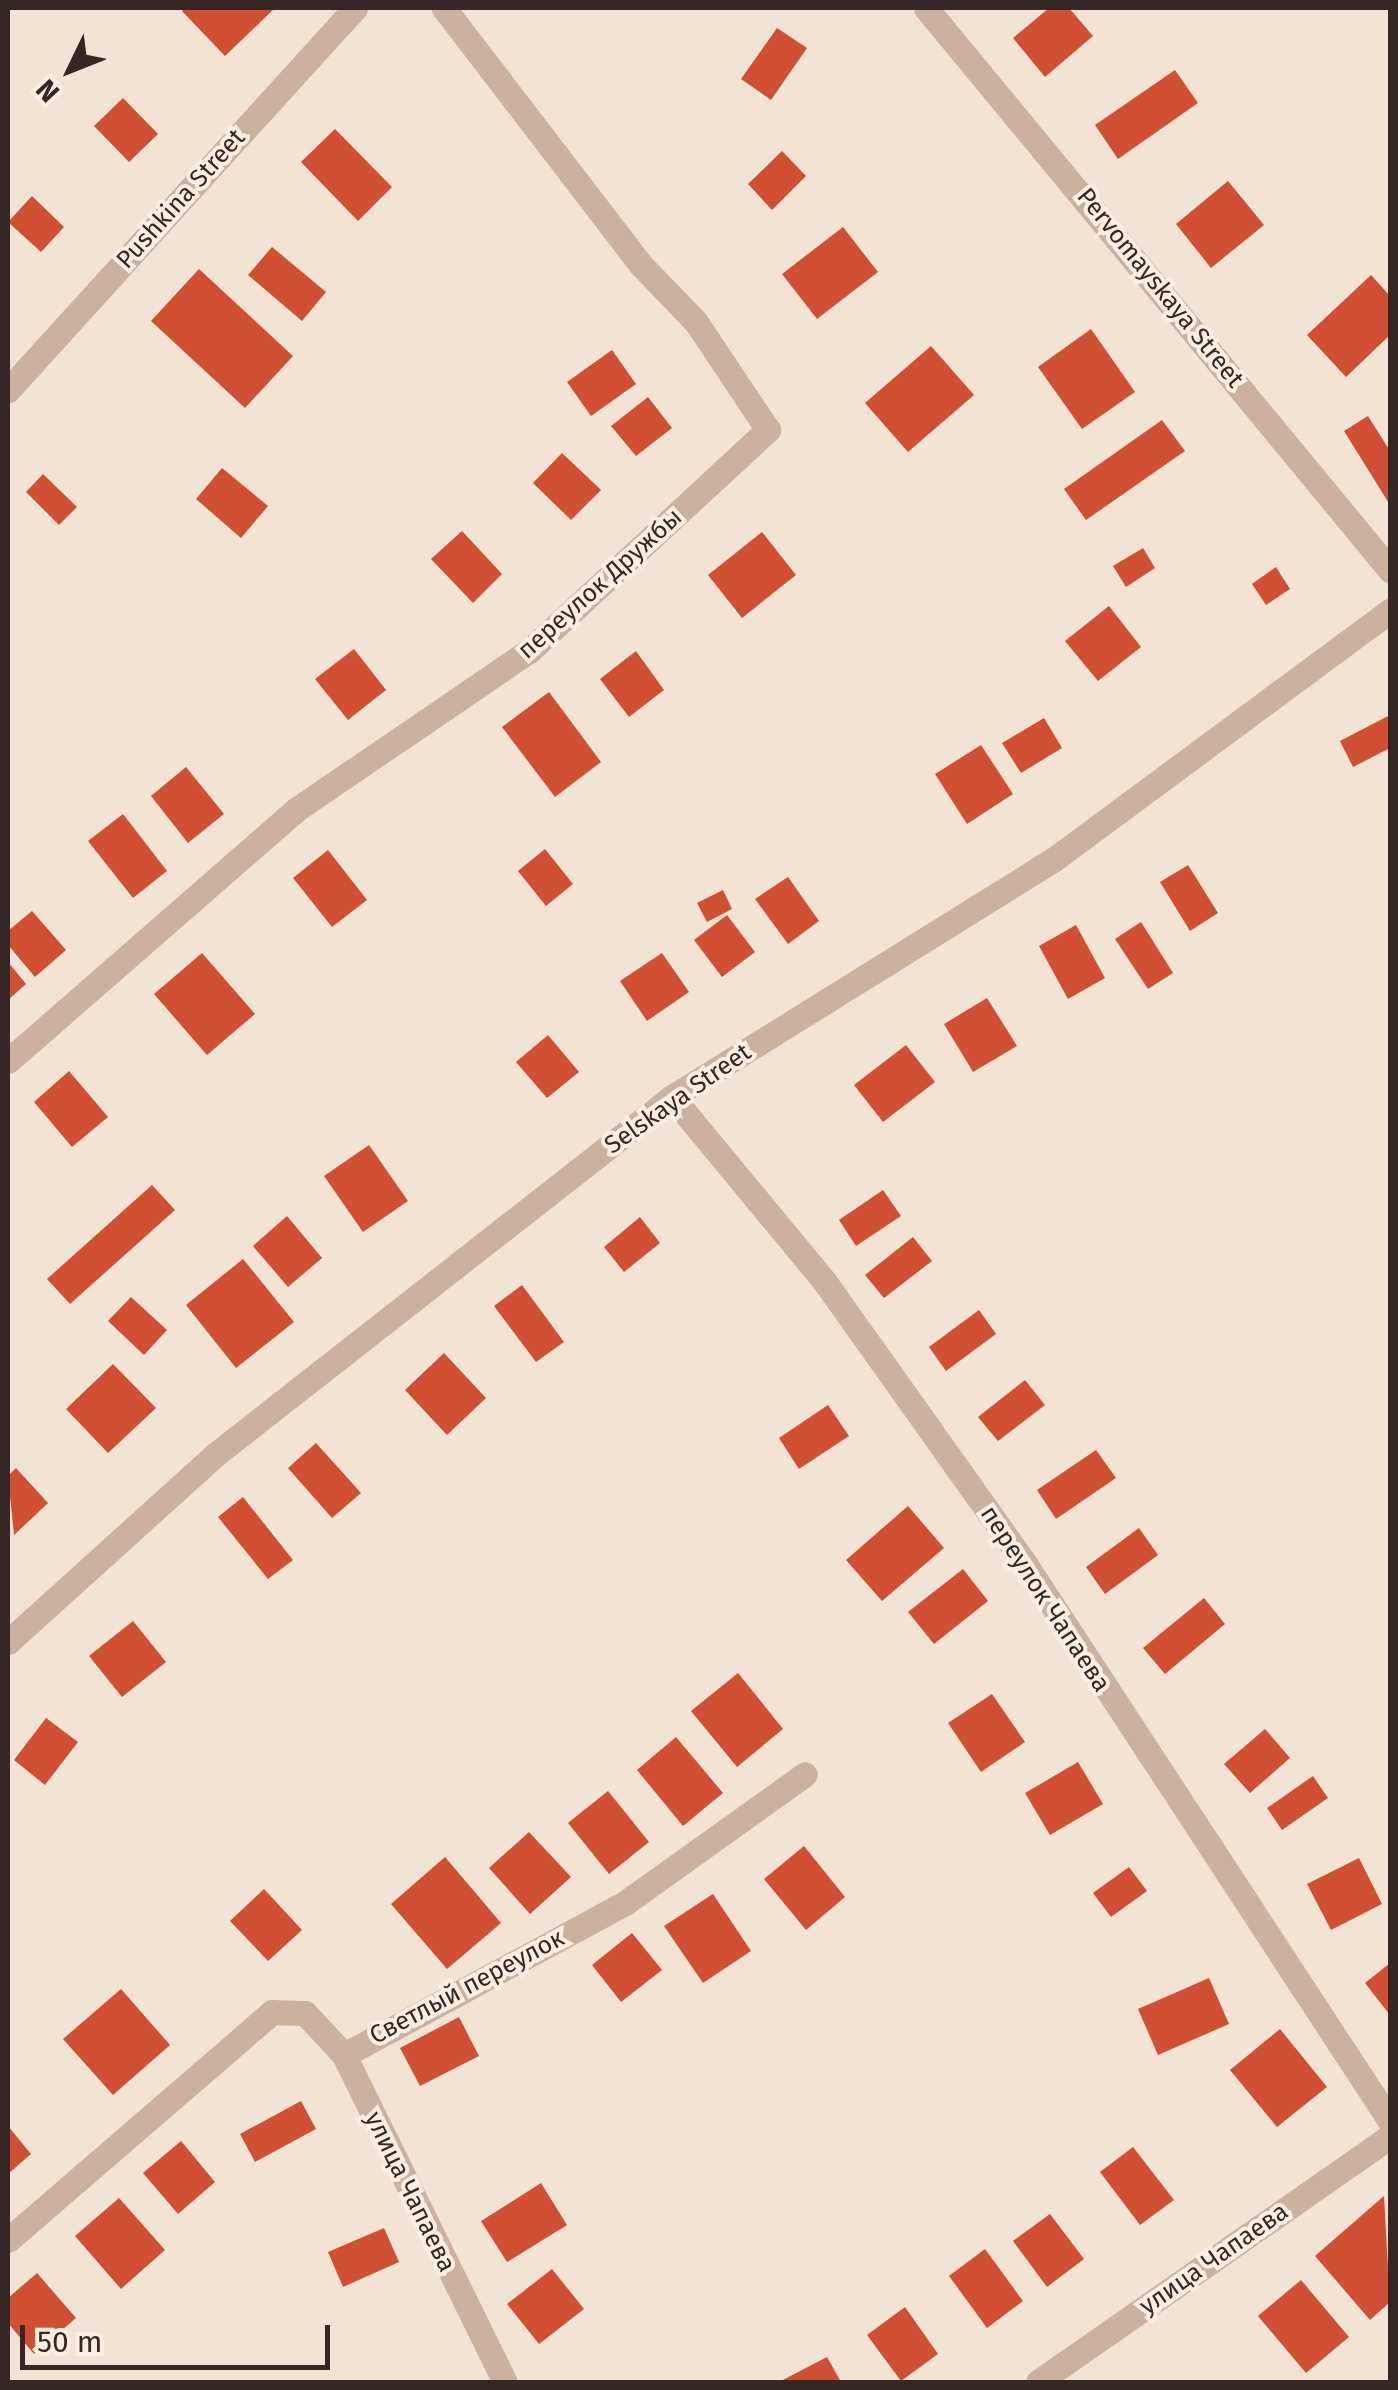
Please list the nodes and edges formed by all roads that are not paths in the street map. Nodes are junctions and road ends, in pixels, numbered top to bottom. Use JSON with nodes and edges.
{"nodes":[{"id":1,"x":355,"y":8,"type":"edge"},
{"id":2,"x":444,"y":8,"type":"edge"},
{"id":3,"x":926,"y":8,"type":"edge"},
{"id":4,"x":8,"y":390,"type":"edge"},
{"id":5,"x":1390,"y":570,"type":"edge"},
{"id":6,"x":1390,"y":611,"type":"edge"},
{"id":7,"x":8,"y":1061,"type":"edge"},
{"id":8,"x":672,"y":1097,"type":"junction"},
{"id":9,"x":8,"y":1642,"type":"edge"},
{"id":10,"x":804,"y":1774,"type":"dead end"},
{"id":11,"x":344,"y":2055,"type":"junction"},
{"id":12,"x":1390,"y":2122,"type":"edge"},
{"id":13,"x":1390,"y":2136,"type":"edge"},
{"id":14,"x":8,"y":2240,"type":"edge"},
{"id":15,"x":505,"y":2382,"type":"edge"},
{"id":16,"x":1038,"y":2382,"type":"edge"}],
"edges":[{"from":1,"to":4,"type":"street","name":"Pushkina Street"},
{"from":2,"to":7,"type":"street","name":"переулок Дружбы"},
{"from":3,"to":5,"type":"street","name":"Pervomayskaya Street"},
{"from":6,"to":8,"type":"street","name":"Selskaya Street"},
{"from":8,"to":9,"type":"street","name":"Selskaya Street"},
{"from":8,"to":12,"type":"street","name":"переулок Чапаева"},
{"from":10,"to":11,"type":"street","name":"Светлый переулок"},
{"from":11,"to":14,"type":"street","name":"Светлый переулок"},
{"from":11,"to":15,"type":"street","name":"улица Чапаева"},
{"from":13,"to":16,"type":"street","name":"улица Чапаева"}]}
